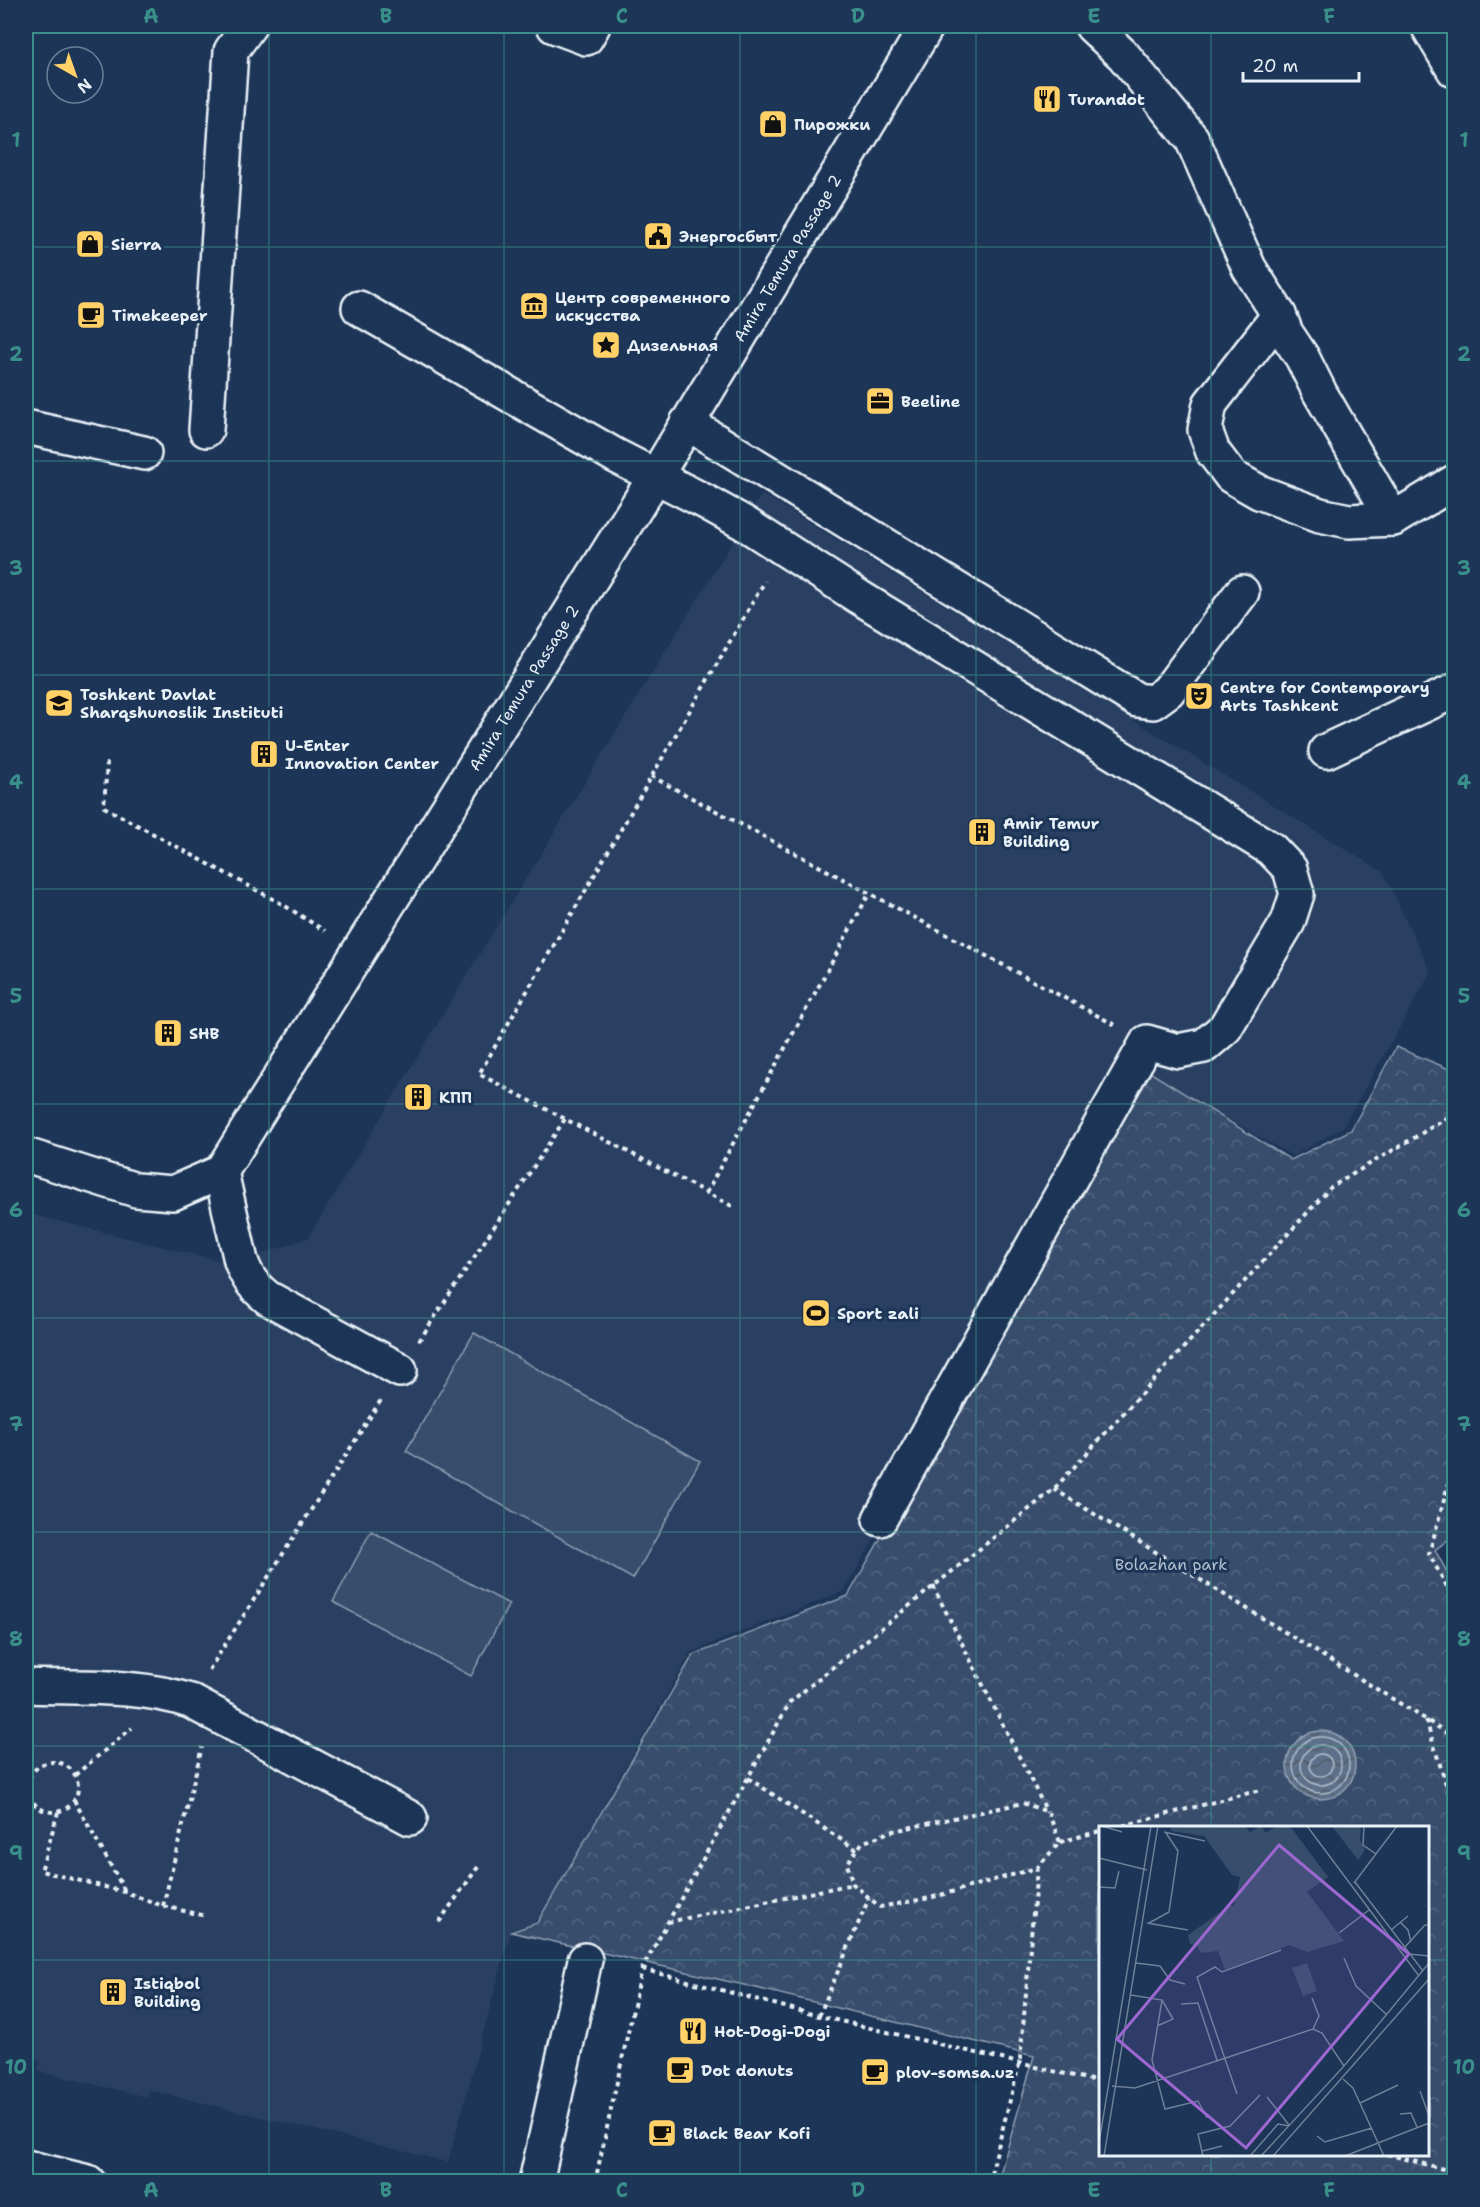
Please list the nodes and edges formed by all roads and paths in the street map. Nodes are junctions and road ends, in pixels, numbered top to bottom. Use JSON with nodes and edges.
{"nodes":[{"id":1,"x":249,"y":26,"type":"edge"},
{"id":2,"x":554,"y":26,"type":"edge"},
{"id":3,"x":593,"y":26,"type":"edge"},
{"id":4,"x":927,"y":26,"type":"edge"},
{"id":5,"x":1092,"y":26,"type":"edge"},
{"id":6,"x":1428,"y":26,"type":"edge"},
{"id":7,"x":1455,"y":70,"type":"edge"},
{"id":8,"x":360,"y":308,"type":"dead end"},
{"id":9,"x":1279,"y":315,"type":"junction"},
{"id":10,"x":687,"y":423,"type":"junction"},
{"id":11,"x":26,"y":428,"type":"edge"},
{"id":12,"x":206,"y":430,"type":"dead end"},
{"id":13,"x":144,"y":453,"type":"dead end"},
{"id":14,"x":655,"y":477,"type":"junction"},
{"id":15,"x":1455,"y":482,"type":"edge"},
{"id":16,"x":1393,"y":519,"type":"junction"},
{"id":17,"x":784,"y":549,"type":"junction"},
{"id":18,"x":1242,"y":591,"type":"dead end"},
{"id":19,"x":1455,"y":691,"type":"edge"},
{"id":20,"x":1326,"y":751,"type":"dead end"},
{"id":21,"x":107,"y":762,"type":"dead end"},
{"id":22,"x":651,"y":776,"type":"junction"},
{"id":23,"x":869,"y":894,"type":"junction"},
{"id":24,"x":326,"y":931,"type":"dead end"},
{"id":25,"x":1147,"y":1042,"type":"junction"},
{"id":26,"x":1455,"y":1114,"type":"edge"},
{"id":27,"x":565,"y":1119,"type":"junction"},
{"id":28,"x":26,"y":1155,"type":"edge"},
{"id":29,"x":220,"y":1172,"type":"junction"},
{"id":30,"x":706,"y":1193,"type":"junction"},
{"id":31,"x":732,"y":1206,"type":"dead end"},
{"id":32,"x":400,"y":1370,"type":"junction"},
{"id":33,"x":1455,"y":1464,"type":"edge"},
{"id":34,"x":1054,"y":1489,"type":"junction"},
{"id":35,"x":880,"y":1520,"type":"dead end"},
{"id":36,"x":933,"y":1586,"type":"junction"},
{"id":37,"x":1455,"y":1599,"type":"edge"},
{"id":38,"x":26,"y":1686,"type":"edge"},
{"id":39,"x":191,"y":1702,"type":"junction"},
{"id":40,"x":1426,"y":1719,"type":"junction"},
{"id":41,"x":1455,"y":1737,"type":"edge"},
{"id":42,"x":75,"y":1775,"type":"junction"},
{"id":43,"x":748,"y":1778,"type":"junction"},
{"id":44,"x":1260,"y":1790,"type":"dead end"},
{"id":45,"x":74,"y":1800,"type":"junction"},
{"id":46,"x":35,"y":1804,"type":"junction"},
{"id":47,"x":26,"y":1809,"type":"edge"},
{"id":48,"x":1455,"y":1810,"type":"edge"},
{"id":49,"x":58,"y":1812,"type":"junction"},
{"id":50,"x":1048,"y":1812,"type":"junction"},
{"id":51,"x":410,"y":1818,"type":"dead end"},
{"id":52,"x":1118,"y":1826,"type":"edge"},
{"id":53,"x":1099,"y":1832,"type":"edge"},
{"id":54,"x":1060,"y":1842,"type":"junction"},
{"id":55,"x":857,"y":1850,"type":"junction"},
{"id":56,"x":478,"y":1867,"type":"dead end"},
{"id":57,"x":1037,"y":1868,"type":"junction"},
{"id":58,"x":853,"y":1884,"type":"junction"},
{"id":59,"x":125,"y":1892,"type":"junction"},
{"id":60,"x":869,"y":1898,"type":"junction"},
{"id":61,"x":163,"y":1906,"type":"junction"},
{"id":62,"x":206,"y":1916,"type":"dead end"},
{"id":63,"x":439,"y":1922,"type":"dead end"},
{"id":64,"x":668,"y":1922,"type":"junction"},
{"id":65,"x":585,"y":1960,"type":"dead end"},
{"id":66,"x":642,"y":1969,"type":"junction"},
{"id":67,"x":819,"y":2016,"type":"junction"},
{"id":68,"x":1020,"y":2061,"type":"junction"},
{"id":69,"x":1099,"y":2081,"type":"edge"},
{"id":70,"x":1395,"y":2156,"type":"edge"},
{"id":71,"x":26,"y":2167,"type":"edge"},
{"id":72,"x":1455,"y":2172,"type":"edge"},
{"id":73,"x":88,"y":2181,"type":"edge"},
{"id":74,"x":536,"y":2181,"type":"edge"},
{"id":75,"x":595,"y":2181,"type":"edge"},
{"id":76,"x":990,"y":2181,"type":"edge"}],
"edges":[{"from":1,"to":12,"type":"street"},
{"from":2,"to":3,"type":"street"},
{"from":4,"to":10,"type":"street","name":"Amira Temura Passage 2"},
{"from":5,"to":9,"type":"street"},
{"from":6,"to":7,"type":"street"},
{"from":8,"to":14,"type":"street"},
{"from":9,"to":16,"type":"street"},
{"from":9,"to":16,"type":"street"},
{"from":10,"to":14,"type":"street","name":"Amira Temura Passage 2"},
{"from":10,"to":18,"type":"street"},
{"from":11,"to":13,"type":"street"},
{"from":14,"to":17,"type":"street"},
{"from":14,"to":29,"type":"street","name":"Amira Temura Passage 2"},
{"from":15,"to":16,"type":"street"},
{"from":17,"to":22,"type":"path"},
{"from":17,"to":25,"type":"street"},
{"from":19,"to":20,"type":"street"},
{"from":21,"to":24,"type":"path"},
{"from":22,"to":23,"type":"path"},
{"from":22,"to":27,"type":"path"},
{"from":23,"to":25,"type":"path"},
{"from":23,"to":30,"type":"path"},
{"from":25,"to":35,"type":"street"},
{"from":26,"to":34,"type":"path"},
{"from":27,"to":30,"type":"path"},
{"from":27,"to":32,"type":"path"},
{"from":28,"to":29,"type":"street"},
{"from":29,"to":32,"type":"street"},
{"from":30,"to":31,"type":"path"},
{"from":32,"to":39,"type":"path"},
{"from":33,"to":37,"type":"path"},
{"from":34,"to":36,"type":"path"},
{"from":34,"to":40,"type":"path"},
{"from":36,"to":43,"type":"path"},
{"from":36,"to":50,"type":"path"},
{"from":38,"to":39,"type":"street"},
{"from":39,"to":42,"type":"path"},
{"from":39,"to":51,"type":"street"},
{"from":39,"to":61,"type":"path"},
{"from":40,"to":41,"type":"path"},
{"from":40,"to":48,"type":"path"},
{"from":42,"to":45,"type":"path"},
{"from":42,"to":46,"type":"path"},
{"from":43,"to":55,"type":"path"},
{"from":43,"to":64,"type":"path"},
{"from":44,"to":52,"type":"path"},
{"from":45,"to":49,"type":"path"},
{"from":45,"to":59,"type":"path"},
{"from":46,"to":47,"type":"path"},
{"from":46,"to":49,"type":"path"},
{"from":49,"to":59,"type":"path"},
{"from":50,"to":54,"type":"path"},
{"from":50,"to":55,"type":"path"},
{"from":53,"to":54,"type":"path"},
{"from":54,"to":57,"type":"path"},
{"from":55,"to":58,"type":"path"},
{"from":56,"to":63,"type":"path"},
{"from":57,"to":60,"type":"path"},
{"from":57,"to":68,"type":"path"},
{"from":58,"to":60,"type":"path"},
{"from":58,"to":64,"type":"path"},
{"from":59,"to":61,"type":"path"},
{"from":60,"to":67,"type":"path"},
{"from":61,"to":62,"type":"path"},
{"from":64,"to":66,"type":"path"},
{"from":65,"to":74,"type":"street"},
{"from":66,"to":67,"type":"path"},
{"from":66,"to":75,"type":"path"},
{"from":67,"to":68,"type":"path"},
{"from":68,"to":69,"type":"path"},
{"from":68,"to":76,"type":"path"},
{"from":70,"to":72,"type":"path"},
{"from":71,"to":73,"type":"street"}]}
